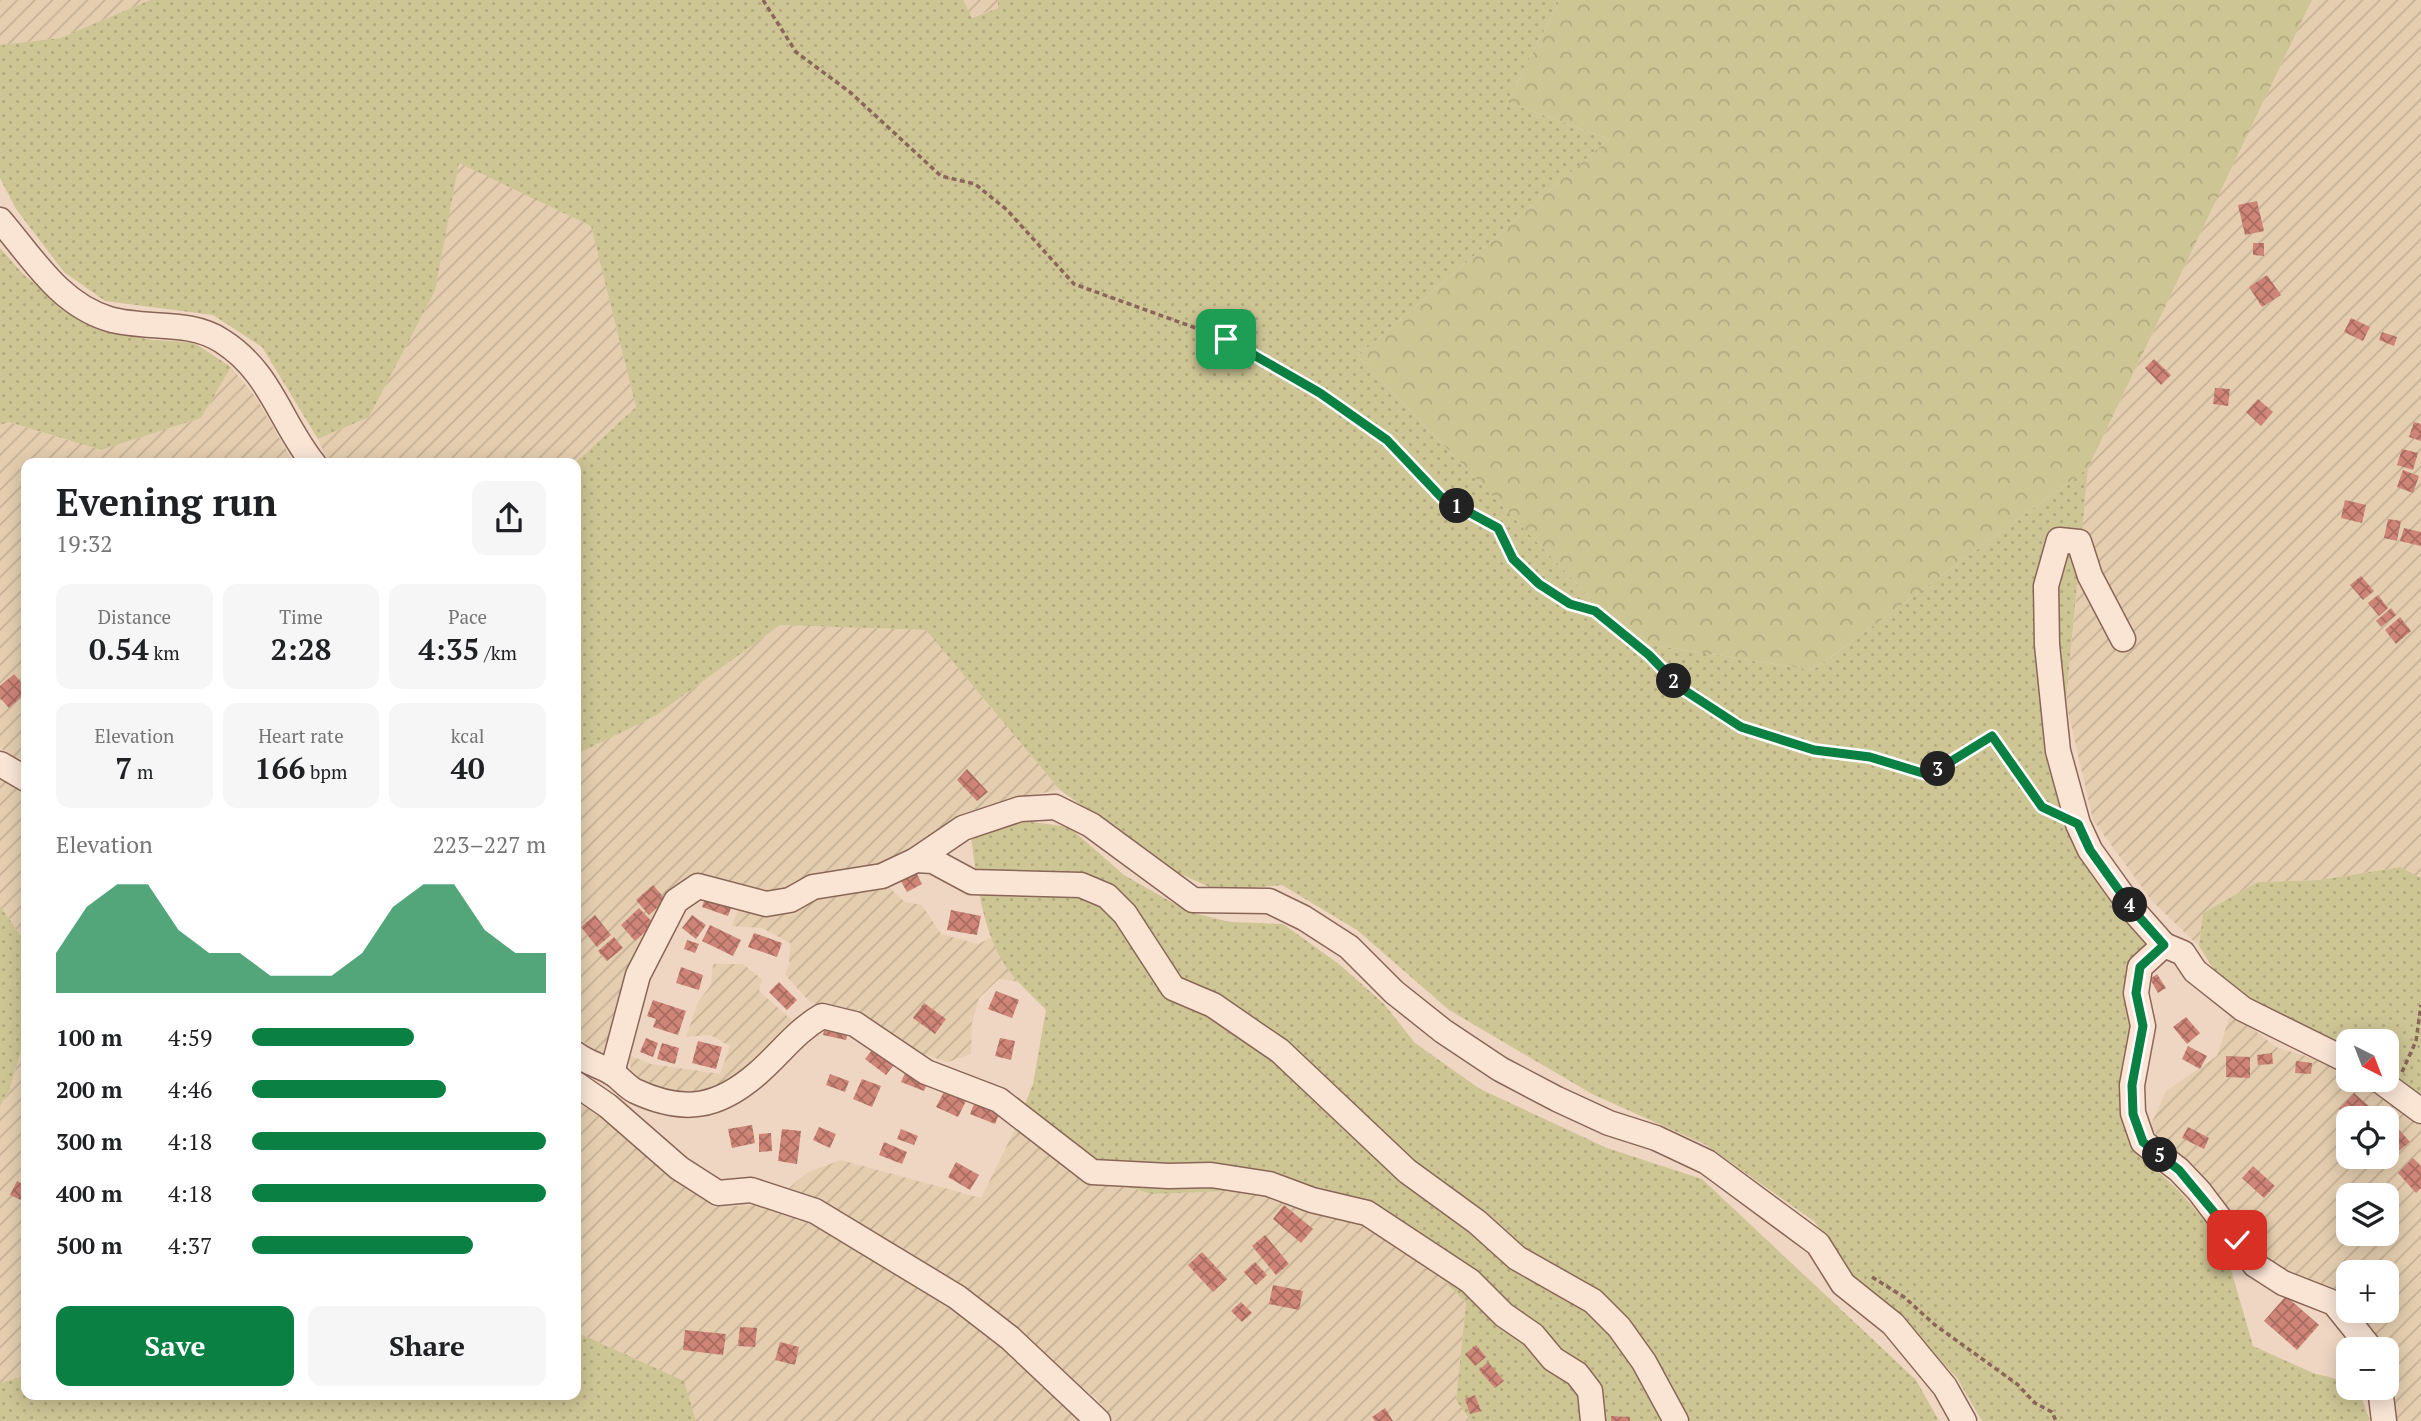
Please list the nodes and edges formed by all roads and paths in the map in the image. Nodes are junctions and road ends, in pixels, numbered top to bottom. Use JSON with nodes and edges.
{"nodes":[{"id":1,"x":763,"y":0,"type":"edge"},
{"id":2,"x":0,"y":220,"type":"edge"},
{"id":3,"x":310,"y":458,"type":"edge"},
{"id":4,"x":2123,"y":639,"type":"dead end"},
{"id":5,"x":0,"y":764,"type":"edge"},
{"id":6,"x":21,"y":776,"type":"edge"},
{"id":7,"x":2078,"y":824,"type":"junction"},
{"id":8,"x":916,"y":860,"type":"junction"},
{"id":9,"x":2164,"y":945,"type":"junction"},
{"id":10,"x":2421,"y":1006,"type":"edge"},
{"id":11,"x":2336,"y":1055,"type":"edge"},
{"id":12,"x":581,"y":1057,"type":"edge"},
{"id":13,"x":2399,"y":1067,"type":"edge"},
{"id":14,"x":612,"y":1073,"type":"junction"},
{"id":15,"x":581,"y":1087,"type":"edge"},
{"id":16,"x":2396,"y":1092,"type":"edge"},
{"id":17,"x":2421,"y":1111,"type":"edge"},
{"id":18,"x":1861,"y":1270,"type":"dead end"},
{"id":19,"x":2361,"y":1337,"type":"edge"},
{"id":20,"x":2381,"y":1400,"type":"edge"},
{"id":21,"x":1098,"y":1421,"type":"edge"},
{"id":22,"x":1593,"y":1421,"type":"edge"},
{"id":23,"x":1676,"y":1421,"type":"edge"},
{"id":24,"x":1964,"y":1421,"type":"edge"},
{"id":25,"x":2056,"y":1421,"type":"edge"},
{"id":26,"x":2384,"y":1421,"type":"edge"}],
"edges":[{"from":1,"to":7,"type":"path"},
{"from":2,"to":3,"type":"street"},
{"from":4,"to":7,"type":"street"},
{"from":5,"to":6,"type":"street"},
{"from":7,"to":9,"type":"street"},
{"from":8,"to":14,"type":"street"},
{"from":8,"to":23,"type":"street"},
{"from":8,"to":24,"type":"street"},
{"from":9,"to":11,"type":"street"},
{"from":9,"to":19,"type":"street"},
{"from":10,"to":13,"type":"path"},
{"from":12,"to":14,"type":"street"},
{"from":14,"to":22,"type":"street"},
{"from":15,"to":21,"type":"street"},
{"from":16,"to":17,"type":"street"},
{"from":18,"to":25,"type":"path"},
{"from":20,"to":26,"type":"street"}]}
